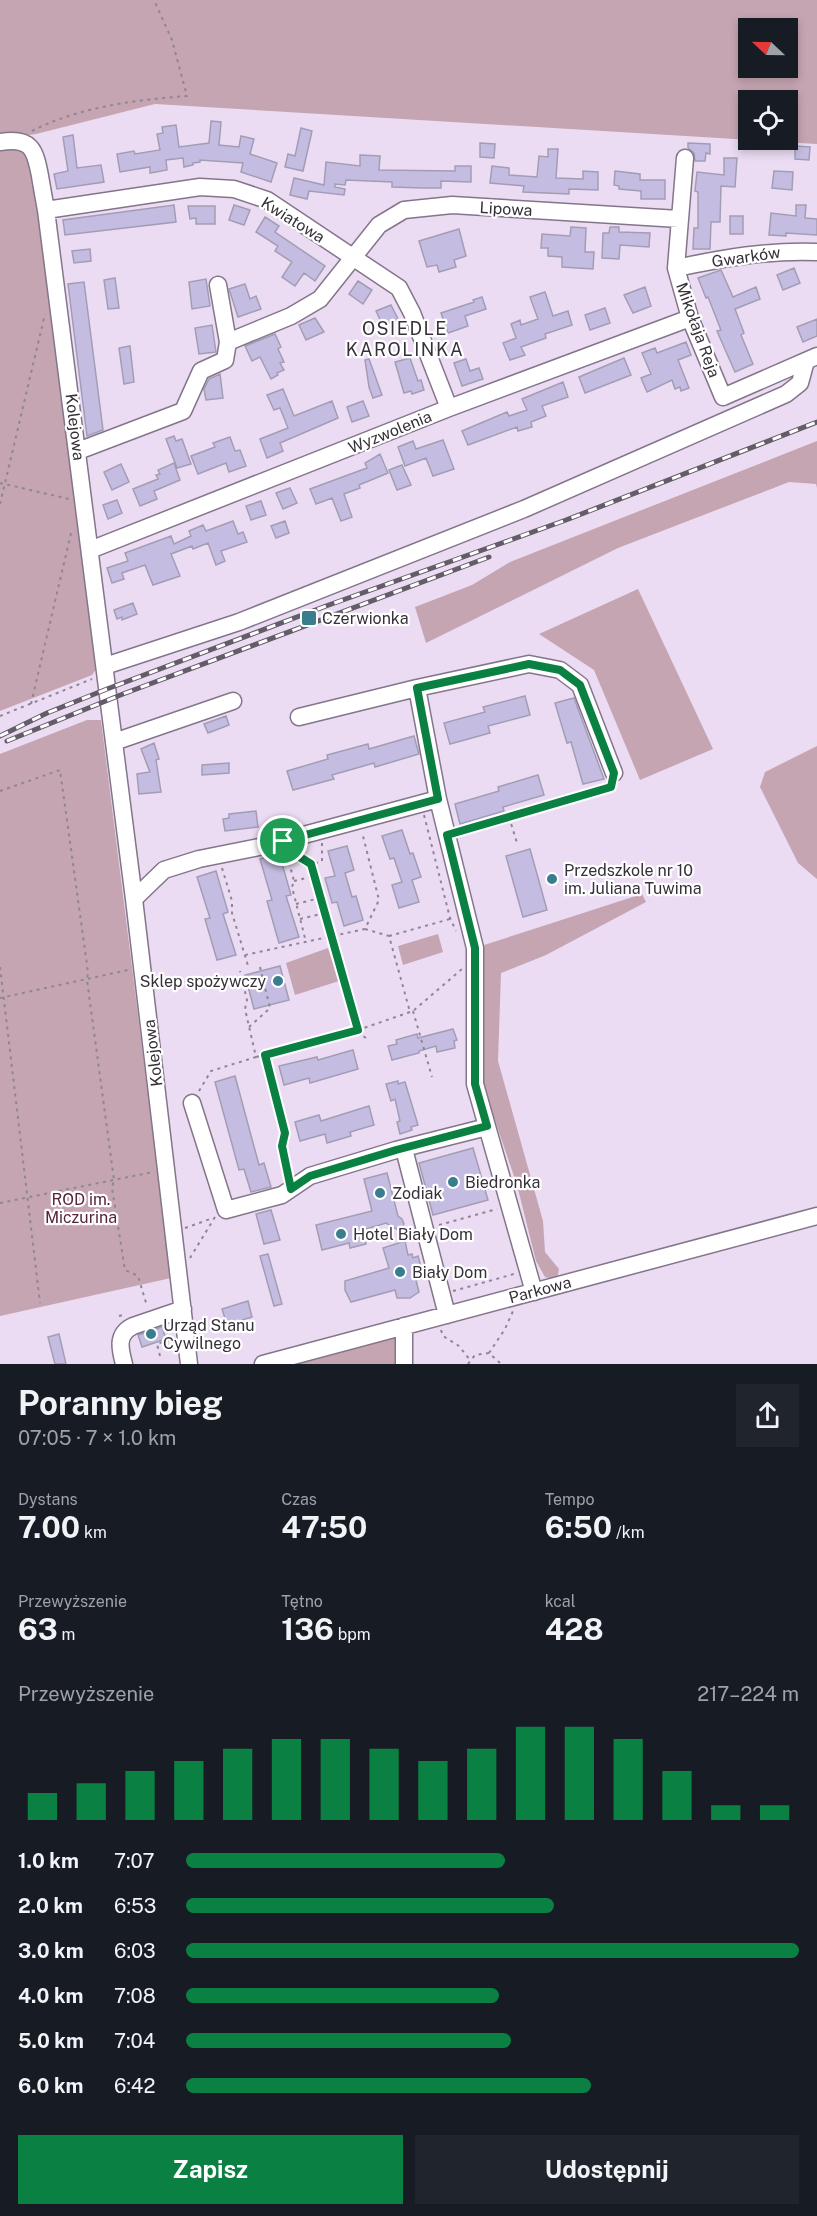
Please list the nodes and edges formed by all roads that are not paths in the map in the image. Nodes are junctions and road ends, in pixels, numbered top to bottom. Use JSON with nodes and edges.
{"nodes":[{"id":1,"x":7,"y":141,"type":"edge"},
{"id":2,"x":685,"y":159,"type":"dead end"},
{"id":3,"x":46,"y":210,"type":"junction"},
{"id":4,"x":679,"y":219,"type":"junction"},
{"id":5,"x":817,"y":252,"type":"edge"},
{"id":6,"x":353,"y":257,"type":"junction"},
{"id":7,"x":676,"y":268,"type":"junction"},
{"id":8,"x":218,"y":285,"type":"dead end"},
{"id":9,"x":690,"y":318,"type":"junction"},
{"id":10,"x":228,"y":342,"type":"junction"},
{"id":11,"x":811,"y":359,"type":"edge"},
{"id":12,"x":449,"y":408,"type":"junction"},
{"id":13,"x":78,"y":451,"type":"junction"},
{"id":14,"x":90,"y":550,"type":"junction"},
{"id":15,"x":105,"y":670,"type":"junction"},
{"id":16,"x":417,"y":688,"type":"junction"},
{"id":17,"x":233,"y":701,"type":"dead end"},
{"id":18,"x":299,"y":717,"type":"dead end"},
{"id":19,"x":114,"y":742,"type":"junction"},
{"id":20,"x":614,"y":773,"type":"road end"},
{"id":21,"x":438,"y":799,"type":"junction"},
{"id":22,"x":134,"y":899,"type":"junction"},
{"id":23,"x":192,"y":1104,"type":"road end"},
{"id":24,"x":487,"y":1126,"type":"junction"},
{"id":25,"x":404,"y":1149,"type":"junction"},
{"id":26,"x":817,"y":1216,"type":"edge"},
{"id":27,"x":534,"y":1292,"type":"junction"},
{"id":28,"x":183,"y":1309,"type":"junction"},
{"id":29,"x":447,"y":1315,"type":"junction"},
{"id":30,"x":404,"y":1326,"type":"junction"},
{"id":31,"x":124,"y":1364,"type":"edge"},
{"id":32,"x":189,"y":1364,"type":"edge"},
{"id":33,"x":263,"y":1364,"type":"edge"},
{"id":34,"x":404,"y":1364,"type":"edge"}],
"edges":[{"from":1,"to":3,"type":"street","name":"Kolejowa"},
{"from":2,"to":4,"type":"street","name":"Mikołaja Reja"},
{"from":3,"to":6,"type":"street","name":"Kwiatowa"},
{"from":3,"to":13,"type":"street","name":"Kolejowa"},
{"from":4,"to":6,"type":"street","name":"Lipowa"},
{"from":4,"to":7,"type":"street","name":"Mikołaja Reja"},
{"from":5,"to":7,"type":"street","name":"Gwarków"},
{"from":6,"to":10,"type":"street","name":"Lipowa"},
{"from":6,"to":12,"type":"street","name":"Kwiatowa"},
{"from":7,"to":9,"type":"street","name":"Mikołaja Reja"},
{"from":8,"to":10,"type":"street"},
{"from":9,"to":11,"type":"street","name":"Mikołaja Reja"},
{"from":9,"to":12,"type":"street","name":"Wyzwolenia"},
{"from":10,"to":13,"type":"street"},
{"from":11,"to":15,"type":"street"},
{"from":12,"to":14,"type":"street","name":"Wyzwolenia"},
{"from":13,"to":14,"type":"street","name":"Kolejowa"},
{"from":14,"to":15,"type":"street","name":"Kolejowa"},
{"from":15,"to":19,"type":"street","name":"Kolejowa"},
{"from":16,"to":18,"type":"street"},
{"from":16,"to":20,"type":"street"},
{"from":16,"to":21,"type":"street"},
{"from":17,"to":19,"type":"street"},
{"from":19,"to":22,"type":"street","name":"Kolejowa"},
{"from":21,"to":22,"type":"street"},
{"from":21,"to":24,"type":"street"},
{"from":22,"to":28,"type":"street","name":"Kolejowa"},
{"from":23,"to":25,"type":"street"},
{"from":24,"to":25,"type":"street"},
{"from":24,"to":27,"type":"street"},
{"from":25,"to":29,"type":"street"},
{"from":26,"to":27,"type":"street","name":"Parkowa"},
{"from":27,"to":29,"type":"street","name":"Parkowa"},
{"from":28,"to":31,"type":"street"},
{"from":28,"to":32,"type":"street","name":"Kolejowa"},
{"from":29,"to":30,"type":"street","name":"Parkowa"},
{"from":30,"to":33,"type":"street","name":"Parkowa"},
{"from":30,"to":34,"type":"street"}]}
